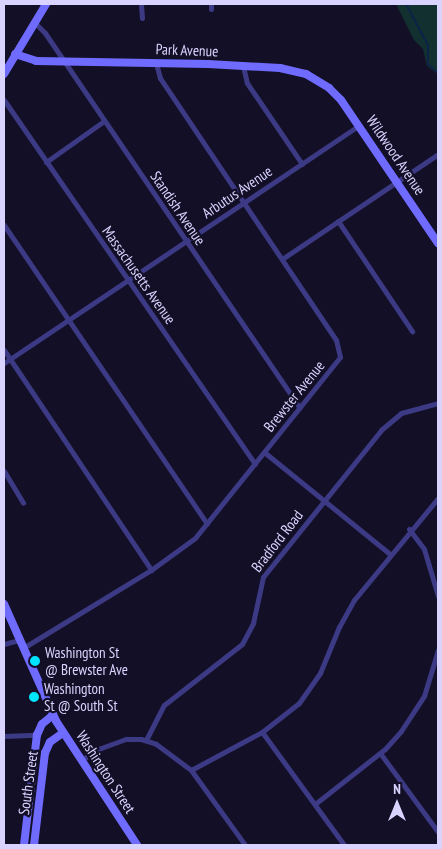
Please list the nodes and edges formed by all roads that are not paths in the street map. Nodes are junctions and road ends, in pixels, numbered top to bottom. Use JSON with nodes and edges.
{"nodes":[{"id":1,"x":46,"y":4,"type":"edge"},
{"id":2,"x":141,"y":4,"type":"edge"},
{"id":3,"x":142,"y":18,"type":"dead end"},
{"id":4,"x":34,"y":22,"type":"junction"},
{"id":5,"x":15,"y":54,"type":"junction"},
{"id":6,"x":65,"y":62,"type":"junction"},
{"id":7,"x":156,"y":63,"type":"junction"},
{"id":8,"x":243,"y":66,"type":"junction"},
{"id":9,"x":4,"y":74,"type":"edge"},
{"id":10,"x":4,"y":100,"type":"edge"},
{"id":11,"x":347,"y":108,"type":"joint"},
{"id":12,"x":104,"y":120,"type":"junction"},
{"id":13,"x":359,"y":125,"type":"junction"},
{"id":14,"x":438,"y":154,"type":"edge"},
{"id":15,"x":46,"y":162,"type":"junction"},
{"id":16,"x":302,"y":164,"type":"junction"},
{"id":17,"x":397,"y":182,"type":"junction"},
{"id":18,"x":244,"y":203,"type":"junction"},
{"id":19,"x":338,"y":221,"type":"junction"},
{"id":20,"x":4,"y":225,"type":"edge"},
{"id":21,"x":186,"y":241,"type":"junction"},
{"id":22,"x":438,"y":243,"type":"edge"},
{"id":23,"x":282,"y":260,"type":"junction"},
{"id":24,"x":127,"y":280,"type":"junction"},
{"id":25,"x":68,"y":320,"type":"junction"},
{"id":26,"x":412,"y":331,"type":"dead end"},
{"id":27,"x":4,"y":350,"type":"edge"},
{"id":28,"x":10,"y":359,"type":"junction"},
{"id":29,"x":4,"y":363,"type":"edge"},
{"id":30,"x":438,"y":404,"type":"edge"},
{"id":31,"x":300,"y":408,"type":"junction"},
{"id":32,"x":264,"y":452,"type":"junction"},
{"id":33,"x":255,"y":464,"type":"junction"},
{"id":34,"x":4,"y":471,"type":"edge"},
{"id":35,"x":438,"y":498,"type":"edge"},
{"id":36,"x":325,"y":502,"type":"junction"},
{"id":37,"x":23,"y":504,"type":"dead end"},
{"id":38,"x":207,"y":524,"type":"junction"},
{"id":39,"x":409,"y":529,"type":"junction"},
{"id":40,"x":390,"y":554,"type":"junction"},
{"id":41,"x":151,"y":570,"type":"junction"},
{"id":42,"x":438,"y":596,"type":"edge"},
{"id":43,"x":4,"y":604,"type":"edge"},
{"id":44,"x":19,"y":640,"type":"junction"},
{"id":45,"x":4,"y":644,"type":"edge"},
{"id":46,"x":23,"y":648,"type":"junction"},
{"id":47,"x":438,"y":650,"type":"edge"},
{"id":48,"x":53,"y":715,"type":"junction"},
{"id":49,"x":262,"y":732,"type":"junction"},
{"id":50,"x":63,"y":733,"type":"junction"},
{"id":51,"x":37,"y":735,"type":"junction"},
{"id":52,"x":4,"y":736,"type":"edge"},
{"id":53,"x":146,"y":740,"type":"junction"},
{"id":54,"x":380,"y":753,"type":"junction"},
{"id":55,"x":80,"y":760,"type":"junction"},
{"id":56,"x":190,"y":770,"type":"junction"},
{"id":57,"x":315,"y":804,"type":"junction"},
{"id":58,"x":438,"y":832,"type":"edge"},
{"id":59,"x":24,"y":845,"type":"edge"},
{"id":60,"x":34,"y":845,"type":"edge"},
{"id":61,"x":137,"y":845,"type":"edge"},
{"id":62,"x":245,"y":845,"type":"edge"},
{"id":63,"x":344,"y":845,"type":"edge"}],
"edges":[{"from":1,"to":4,"type":"main road"},
{"from":2,"to":3,"type":"street"},
{"from":4,"to":5,"type":"main road"},
{"from":4,"to":6,"type":"street","name":"Standish Avenue"},
{"from":5,"to":6,"type":"main road","name":"Park Avenue"},
{"from":5,"to":9,"type":"main road"},
{"from":6,"to":7,"type":"main road","name":"Park Avenue"},
{"from":6,"to":12,"type":"street","name":"Standish Avenue"},
{"from":7,"to":8,"type":"main road","name":"Park Avenue"},
{"from":7,"to":18,"type":"street","name":"Brewster Avenue"},
{"from":8,"to":11,"type":"main road","name":"Park Avenue"},
{"from":8,"to":16,"type":"street"},
{"from":10,"to":15,"type":"street","name":"Massachusetts Avenue"},
{"from":11,"to":13,"type":"main road","name":"Wildwood Avenue"},
{"from":12,"to":15,"type":"street"},
{"from":12,"to":21,"type":"street","name":"Standish Avenue"},
{"from":13,"to":16,"type":"street","name":"Arbutus Avenue"},
{"from":13,"to":17,"type":"main road","name":"Wildwood Avenue"},
{"from":14,"to":17,"type":"street"},
{"from":15,"to":24,"type":"street","name":"Massachusetts Avenue"},
{"from":16,"to":18,"type":"street","name":"Arbutus Avenue"},
{"from":17,"to":19,"type":"street"},
{"from":17,"to":22,"type":"main road","name":"Wildwood Avenue"},
{"from":18,"to":21,"type":"street","name":"Arbutus Avenue"},
{"from":18,"to":23,"type":"street","name":"Brewster Avenue"},
{"from":19,"to":23,"type":"street"},
{"from":19,"to":26,"type":"street"},
{"from":20,"to":25,"type":"street"},
{"from":21,"to":24,"type":"street","name":"Arbutus Avenue"},
{"from":21,"to":31,"type":"street","name":"Standish Avenue"},
{"from":23,"to":31,"type":"street","name":"Brewster Avenue"},
{"from":24,"to":25,"type":"street","name":"Arbutus Avenue"},
{"from":24,"to":33,"type":"street","name":"Massachusetts Avenue"},
{"from":25,"to":28,"type":"street","name":"Arbutus Avenue"},
{"from":25,"to":38,"type":"street"},
{"from":27,"to":28,"type":"street"},
{"from":28,"to":29,"type":"street","name":"Arbutus Avenue"},
{"from":28,"to":41,"type":"street"},
{"from":30,"to":36,"type":"street","name":"Bradford Road"},
{"from":31,"to":32,"type":"street","name":"Brewster Avenue"},
{"from":32,"to":33,"type":"street","name":"Brewster Avenue"},
{"from":32,"to":36,"type":"street"},
{"from":33,"to":38,"type":"street","name":"Brewster Avenue"},
{"from":34,"to":37,"type":"street"},
{"from":35,"to":39,"type":"street"},
{"from":36,"to":40,"type":"street"},
{"from":36,"to":53,"type":"street","name":"Bradford Road"},
{"from":38,"to":41,"type":"street","name":"Brewster Avenue"},
{"from":39,"to":40,"type":"street"},
{"from":39,"to":42,"type":"street"},
{"from":40,"to":49,"type":"street"},
{"from":41,"to":46,"type":"street","name":"Brewster Avenue"},
{"from":43,"to":44,"type":"main road","name":"Washington Street"},
{"from":44,"to":45,"type":"street"},
{"from":44,"to":46,"type":"main road","name":"Washington Street"},
{"from":46,"to":48,"type":"main road","name":"Washington Street"},
{"from":47,"to":54,"type":"street"},
{"from":48,"to":50,"type":"main road","name":"Washington Street"},
{"from":48,"to":51,"type":"main road","name":"South Street"},
{"from":49,"to":56,"type":"street"},
{"from":49,"to":57,"type":"street"},
{"from":50,"to":55,"type":"main road","name":"Washington Street"},
{"from":50,"to":60,"type":"main road","name":"South Street"},
{"from":51,"to":52,"type":"street"},
{"from":51,"to":59,"type":"main road","name":"South Street"},
{"from":53,"to":55,"type":"street"},
{"from":53,"to":56,"type":"street"},
{"from":54,"to":57,"type":"street"},
{"from":54,"to":58,"type":"street"},
{"from":55,"to":61,"type":"main road","name":"Washington Street"},
{"from":56,"to":62,"type":"street"},
{"from":57,"to":63,"type":"street"}]}
